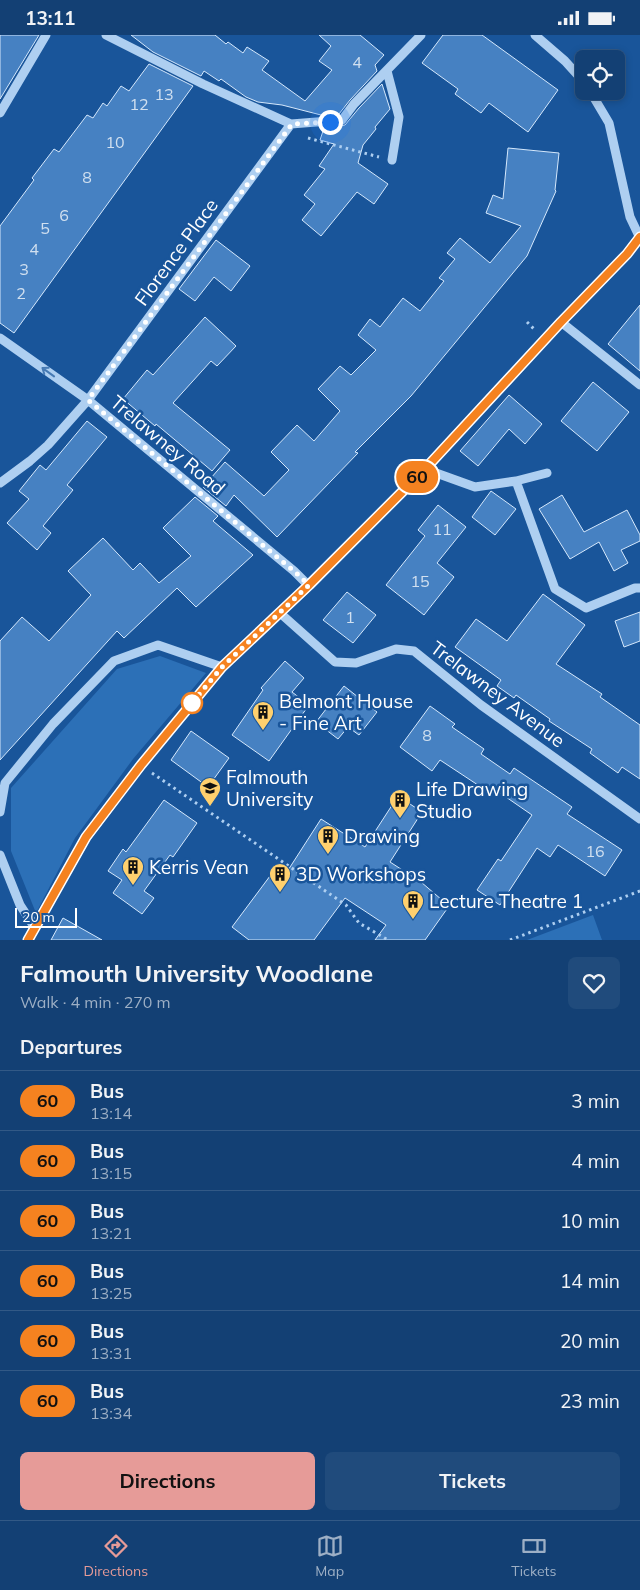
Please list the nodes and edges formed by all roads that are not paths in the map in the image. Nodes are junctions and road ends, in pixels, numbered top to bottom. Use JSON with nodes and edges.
{"nodes":[{"id":1,"x":46,"y":35,"type":"edge"},
{"id":2,"x":106,"y":35,"type":"edge"},
{"id":3,"x":421,"y":35,"type":"edge"},
{"id":4,"x":535,"y":35,"type":"edge"},
{"id":5,"x":388,"y":71,"type":"junction"},
{"id":6,"x":575,"y":72,"type":"edge"},
{"id":7,"x":595,"y":100,"type":"edge"},
{"id":8,"x":0,"y":113,"type":"edge"},
{"id":9,"x":292,"y":124,"type":"junction"},
{"id":10,"x":392,"y":160,"type":"road end"},
{"id":11,"x":640,"y":237,"type":"edge"},
{"id":12,"x":561,"y":322,"type":"junction"},
{"id":13,"x":0,"y":338,"type":"edge"},
{"id":14,"x":640,"y":385,"type":"edge"},
{"id":15,"x":88,"y":400,"type":"junction"},
{"id":16,"x":425,"y":469,"type":"junction"},
{"id":17,"x":547,"y":473,"type":"dead end"},
{"id":18,"x":516,"y":481,"type":"junction"},
{"id":19,"x":0,"y":483,"type":"edge"},
{"id":20,"x":309,"y":585,"type":"junction"},
{"id":21,"x":640,"y":588,"type":"edge"},
{"id":22,"x":280,"y":613,"type":"junction"},
{"id":23,"x":222,"y":667,"type":"junction"},
{"id":24,"x":2,"y":781,"type":"edge"},
{"id":25,"x":0,"y":812,"type":"edge"},
{"id":26,"x":640,"y":819,"type":"edge"},
{"id":27,"x":0,"y":855,"type":"edge"},
{"id":28,"x":34,"y":927,"type":"junction"},
{"id":29,"x":28,"y":940,"type":"edge"}],
"edges":[{"from":1,"to":8,"type":"street"},
{"from":2,"to":9,"type":"street"},
{"from":3,"to":5,"type":"street"},
{"from":4,"to":6,"type":"street"},
{"from":5,"to":9,"type":"street"},
{"from":5,"to":10,"type":"street"},
{"from":7,"to":11,"type":"street"},
{"from":9,"to":15,"type":"street","name":"Florence Place"},
{"from":11,"to":12,"type":"street"},
{"from":12,"to":14,"type":"street"},
{"from":12,"to":16,"type":"street"},
{"from":15,"to":13,"type":"street","name":"Trelawney Road","one_way":true},
{"from":15,"to":19,"type":"street","name":"Florence Place"},
{"from":15,"to":20,"type":"street","name":"Trelawney Road"},
{"from":16,"to":18,"type":"street"},
{"from":16,"to":20,"type":"street"},
{"from":17,"to":18,"type":"street"},
{"from":18,"to":21,"type":"street"},
{"from":20,"to":22,"type":"street"},
{"from":22,"to":23,"type":"street"},
{"from":22,"to":26,"type":"street","name":"Trelawney Avenue"},
{"from":23,"to":24,"type":"street"},
{"from":23,"to":28,"type":"street"},
{"from":24,"to":25,"type":"street"},
{"from":27,"to":28,"type":"street"},
{"from":28,"to":29,"type":"street"}]}
